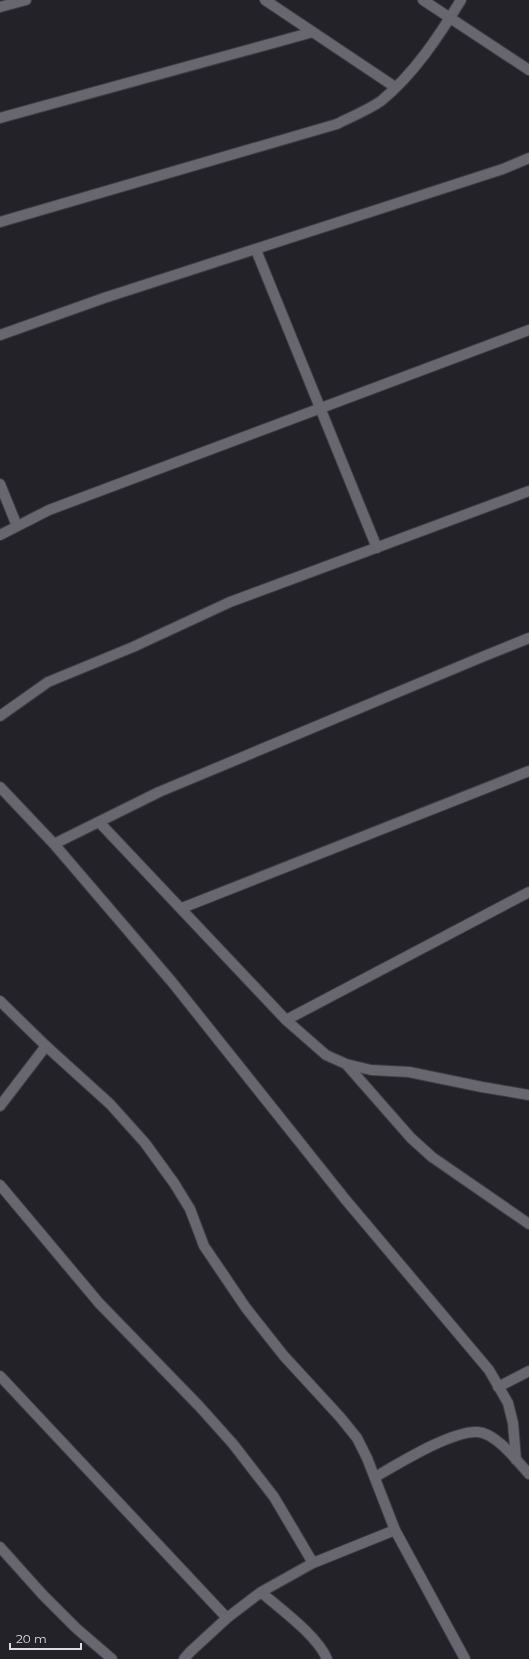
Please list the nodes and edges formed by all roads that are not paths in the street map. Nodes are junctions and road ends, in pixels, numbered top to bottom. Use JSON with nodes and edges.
{"nodes":[{"id":1,"x":26,"y":0,"type":"edge"},
{"id":2,"x":265,"y":0,"type":"edge"},
{"id":3,"x":423,"y":0,"type":"edge"},
{"id":4,"x":461,"y":0,"type":"edge"},
{"id":5,"x":0,"y":7,"type":"edge"},
{"id":6,"x":450,"y":18,"type":"junction"},
{"id":7,"x":313,"y":32,"type":"junction"},
{"id":8,"x":529,"y":70,"type":"edge"},
{"id":9,"x":395,"y":87,"type":"junction"},
{"id":10,"x":0,"y":118,"type":"edge"},
{"id":11,"x":529,"y":158,"type":"edge"},
{"id":12,"x":0,"y":222,"type":"edge"},
{"id":13,"x":256,"y":250,"type":"junction"},
{"id":14,"x":529,"y":330,"type":"edge"},
{"id":15,"x":0,"y":335,"type":"edge"},
{"id":16,"x":320,"y":410,"type":"junction"},
{"id":17,"x":0,"y":484,"type":"edge"},
{"id":18,"x":529,"y":491,"type":"edge"},
{"id":19,"x":17,"y":526,"type":"junction"},
{"id":20,"x":0,"y":535,"type":"edge"},
{"id":21,"x":377,"y":548,"type":"junction"},
{"id":22,"x":529,"y":638,"type":"edge"},
{"id":23,"x":0,"y":716,"type":"edge"},
{"id":24,"x":529,"y":771,"type":"edge"},
{"id":25,"x":0,"y":787,"type":"edge"},
{"id":26,"x":99,"y":822,"type":"junction"},
{"id":27,"x":54,"y":844,"type":"junction"},
{"id":28,"x":529,"y":892,"type":"edge"},
{"id":29,"x":182,"y":908,"type":"junction"},
{"id":30,"x":0,"y":1001,"type":"edge"},
{"id":31,"x":286,"y":1020,"type":"junction"},
{"id":32,"x":46,"y":1046,"type":"junction"},
{"id":33,"x":346,"y":1064,"type":"junction"},
{"id":34,"x":529,"y":1095,"type":"edge"},
{"id":35,"x":0,"y":1106,"type":"edge"},
{"id":36,"x":0,"y":1186,"type":"edge"},
{"id":37,"x":529,"y":1224,"type":"edge"},
{"id":38,"x":529,"y":1371,"type":"edge"},
{"id":39,"x":0,"y":1376,"type":"edge"},
{"id":40,"x":498,"y":1387,"type":"junction"},
{"id":41,"x":516,"y":1460,"type":"junction"},
{"id":42,"x":529,"y":1474,"type":"edge"},
{"id":43,"x":374,"y":1477,"type":"junction"},
{"id":44,"x":395,"y":1530,"type":"junction"},
{"id":45,"x":0,"y":1547,"type":"edge"},
{"id":46,"x":313,"y":1563,"type":"junction"},
{"id":47,"x":261,"y":1592,"type":"junction"},
{"id":48,"x":227,"y":1618,"type":"junction"},
{"id":49,"x":112,"y":1659,"type":"edge"},
{"id":50,"x":184,"y":1659,"type":"edge"},
{"id":51,"x":327,"y":1659,"type":"edge"},
{"id":52,"x":465,"y":1659,"type":"edge"}],
"edges":[{"from":1,"to":5,"type":"street"},
{"from":2,"to":7,"type":"street"},
{"from":3,"to":6,"type":"street"},
{"from":4,"to":6,"type":"street"},
{"from":6,"to":8,"type":"street"},
{"from":6,"to":9,"type":"street"},
{"from":7,"to":9,"type":"street"},
{"from":7,"to":10,"type":"street"},
{"from":9,"to":12,"type":"street"},
{"from":11,"to":13,"type":"street"},
{"from":13,"to":15,"type":"street"},
{"from":13,"to":16,"type":"street"},
{"from":14,"to":16,"type":"street"},
{"from":16,"to":19,"type":"street"},
{"from":16,"to":21,"type":"street"},
{"from":17,"to":19,"type":"street"},
{"from":18,"to":21,"type":"street"},
{"from":19,"to":20,"type":"street"},
{"from":21,"to":23,"type":"street"},
{"from":22,"to":26,"type":"street"},
{"from":24,"to":29,"type":"street"},
{"from":25,"to":27,"type":"street"},
{"from":26,"to":27,"type":"street"},
{"from":26,"to":29,"type":"street"},
{"from":27,"to":40,"type":"street"},
{"from":28,"to":31,"type":"street"},
{"from":29,"to":31,"type":"street"},
{"from":30,"to":32,"type":"street"},
{"from":31,"to":33,"type":"street"},
{"from":32,"to":35,"type":"street"},
{"from":32,"to":43,"type":"street"},
{"from":33,"to":34,"type":"street"},
{"from":33,"to":37,"type":"street"},
{"from":36,"to":46,"type":"street"},
{"from":38,"to":40,"type":"street"},
{"from":39,"to":48,"type":"street"},
{"from":40,"to":41,"type":"street"},
{"from":41,"to":42,"type":"street"},
{"from":41,"to":43,"type":"street"},
{"from":43,"to":44,"type":"street"},
{"from":44,"to":46,"type":"street"},
{"from":44,"to":52,"type":"street"},
{"from":45,"to":49,"type":"street"},
{"from":46,"to":47,"type":"street"},
{"from":47,"to":48,"type":"street"},
{"from":47,"to":51,"type":"street"},
{"from":48,"to":50,"type":"street"}]}
